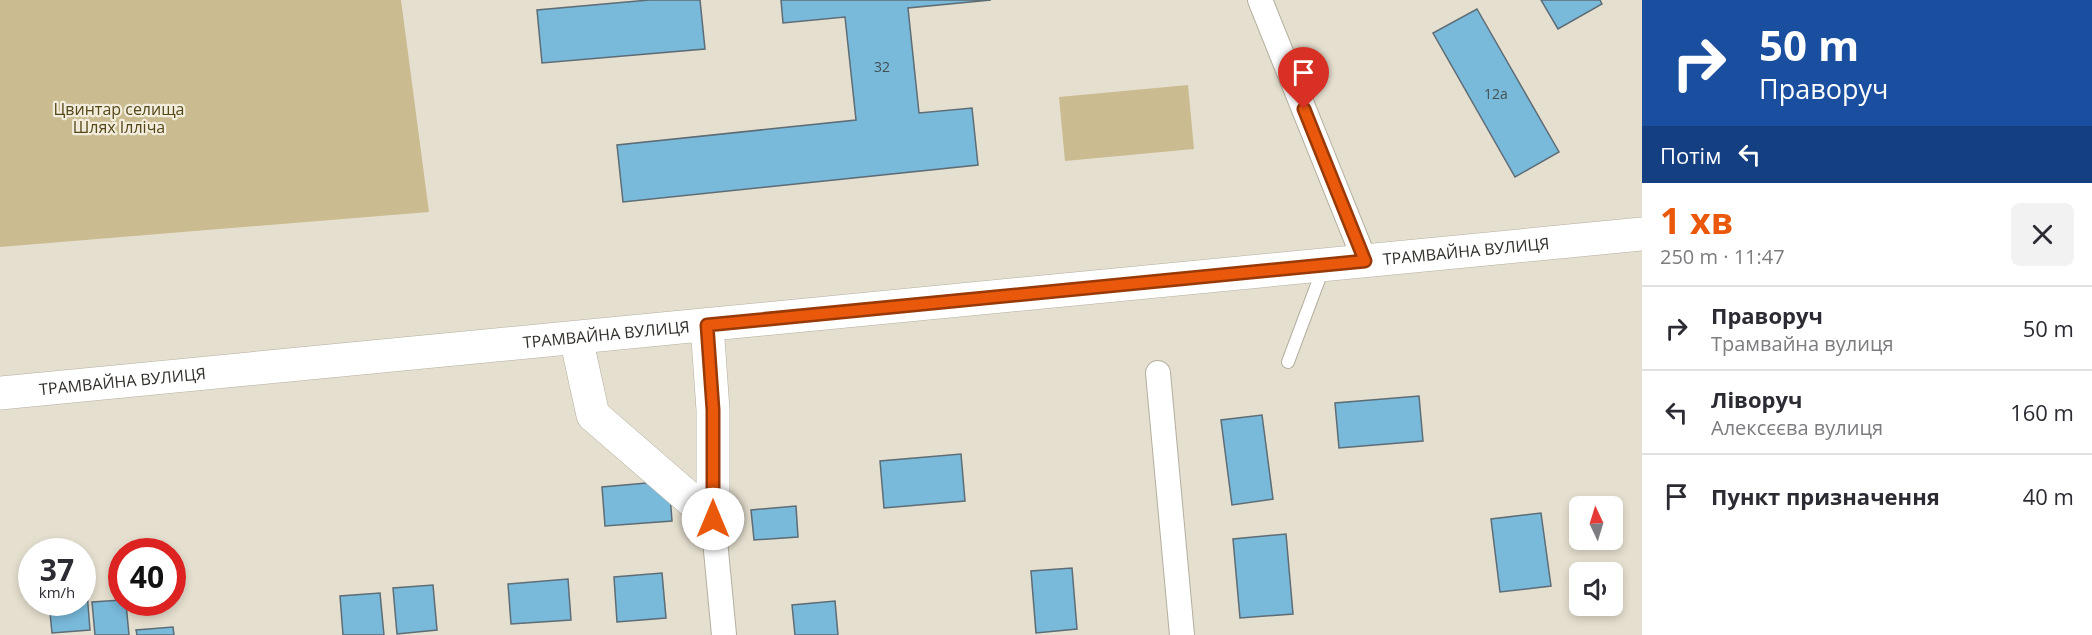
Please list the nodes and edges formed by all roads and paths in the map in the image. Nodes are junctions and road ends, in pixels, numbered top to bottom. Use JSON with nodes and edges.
{"nodes":[{"id":1,"x":1260,"y":0,"type":"edge"},
{"id":2,"x":1642,"y":234,"type":"edge"},
{"id":3,"x":1365,"y":261,"type":"junction"},
{"id":4,"x":1324,"y":265,"type":"junction"},
{"id":5,"x":707,"y":325,"type":"junction"},
{"id":6,"x":576,"y":338,"type":"junction"},
{"id":7,"x":1288,"y":362,"type":"dead end"},
{"id":8,"x":1158,"y":373,"type":"dead end"},
{"id":9,"x":0,"y":393,"type":"edge"},
{"id":10,"x":713,"y":519,"type":"junction"},
{"id":11,"x":724,"y":635,"type":"edge"},
{"id":12,"x":1182,"y":635,"type":"edge"}],
"edges":[{"from":1,"to":3,"type":"street"},
{"from":2,"to":3,"type":"street","name":"ТРАМВАЙНА ВУЛИЦЯ"},
{"from":3,"to":4,"type":"street","name":"ТРАМВАЙНА ВУЛИЦЯ"},
{"from":4,"to":5,"type":"street","name":"ТРАМВАЙНА ВУЛИЦЯ"},
{"from":4,"to":7,"type":"lane"},
{"from":5,"to":6,"type":"street","name":"ТРАМВАЙНА ВУЛИЦЯ"},
{"from":5,"to":10,"type":"street"},
{"from":6,"to":9,"type":"street","name":"ТРАМВАЙНА ВУЛИЦЯ"},
{"from":6,"to":10,"type":"street"},
{"from":8,"to":12,"type":"street"},
{"from":10,"to":11,"type":"street"}]}
